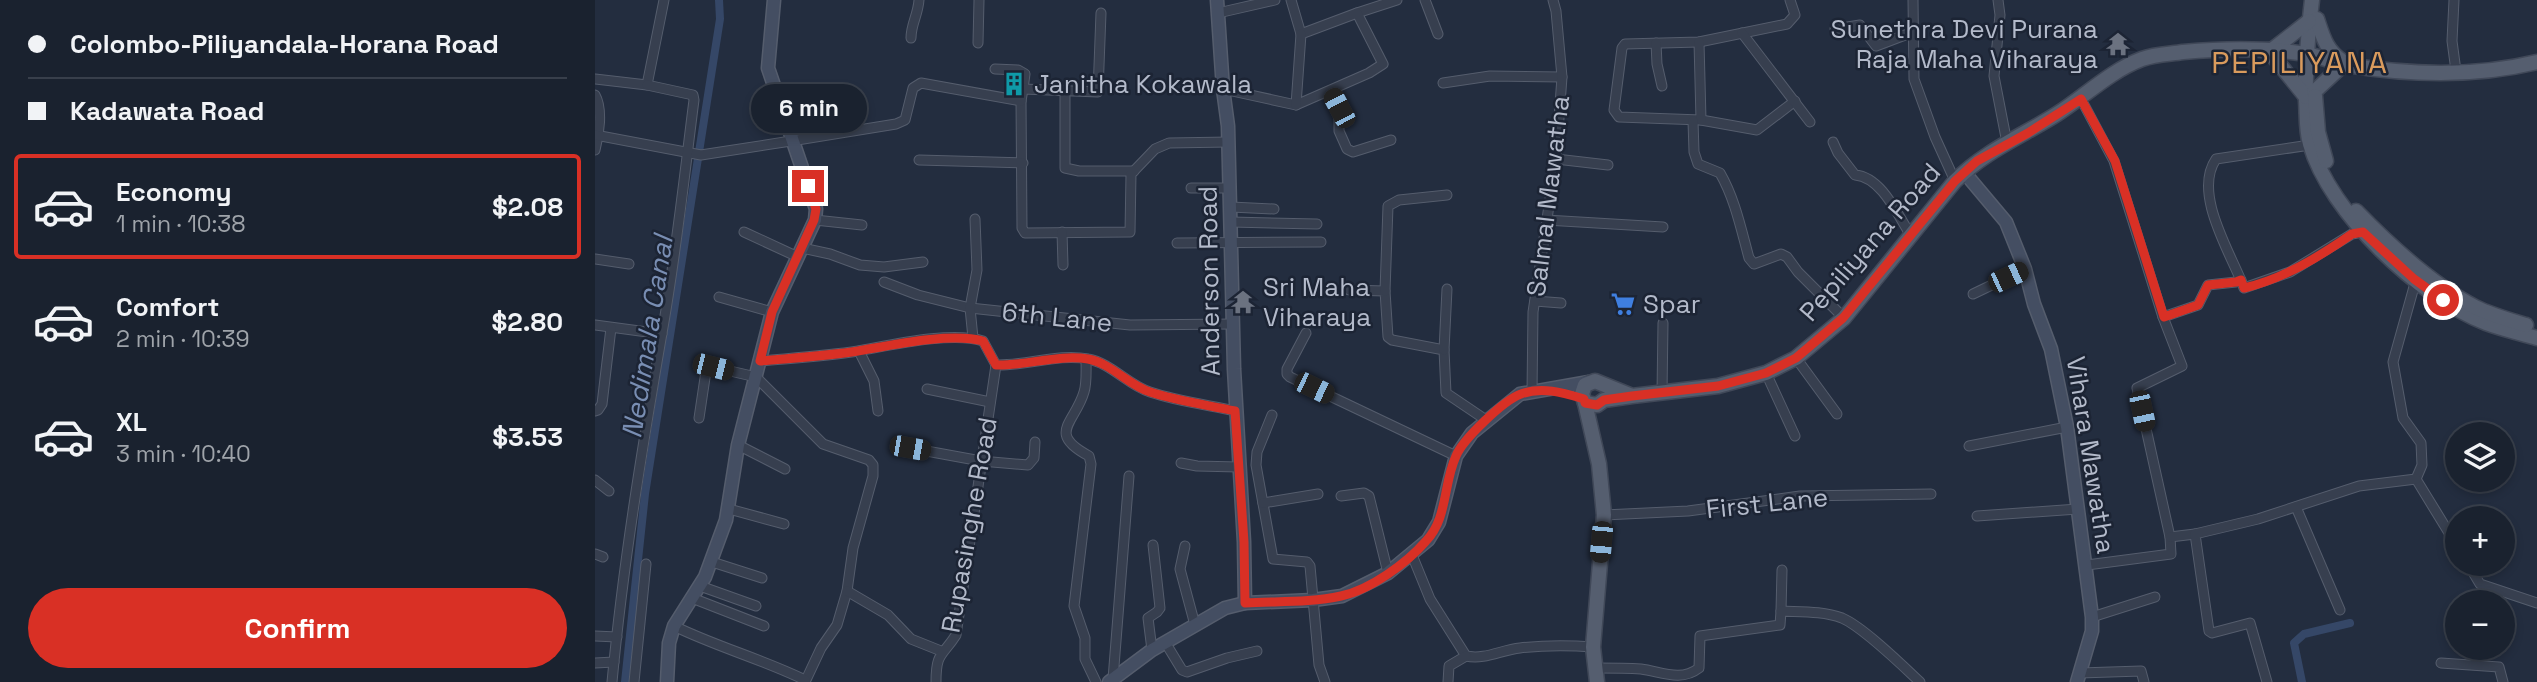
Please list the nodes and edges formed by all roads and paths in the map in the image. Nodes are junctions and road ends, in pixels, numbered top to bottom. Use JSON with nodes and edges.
{"nodes":[{"id":1,"x":664,"y":0,"type":"edge"},
{"id":2,"x":774,"y":0,"type":"edge"},
{"id":3,"x":919,"y":0,"type":"edge"},
{"id":4,"x":979,"y":0,"type":"edge"},
{"id":5,"x":1275,"y":0,"type":"edge"},
{"id":6,"x":1291,"y":0,"type":"edge"},
{"id":7,"x":1397,"y":0,"type":"edge"},
{"id":8,"x":1425,"y":0,"type":"edge"},
{"id":9,"x":1553,"y":0,"type":"edge"},
{"id":10,"x":1790,"y":0,"type":"edge"},
{"id":11,"x":1913,"y":0,"type":"edge"},
{"id":12,"x":1998,"y":0,"type":"edge"},
{"id":13,"x":2312,"y":0,"type":"edge"},
{"id":14,"x":2320,"y":0,"type":"edge"},
{"id":15,"x":2454,"y":0,"type":"edge"},
{"id":16,"x":1218,"y":6,"type":"edge"},
{"id":17,"x":1101,"y":13,"type":"dead end"},
{"id":18,"x":1357,"y":13,"type":"junction"},
{"id":19,"x":2313,"y":20,"type":"junction"},
{"id":20,"x":1835,"y":29,"type":"dead end"},
{"id":21,"x":1913,"y":32,"type":"junction"},
{"id":22,"x":1742,"y":33,"type":"junction"},
{"id":23,"x":1301,"y":34,"type":"junction"},
{"id":24,"x":1438,"y":34,"type":"dead end"},
{"id":25,"x":911,"y":38,"type":"dead end"},
{"id":26,"x":1699,"y":42,"type":"junction"},
{"id":27,"x":978,"y":43,"type":"dead end"},
{"id":28,"x":1656,"y":43,"type":"junction"},
{"id":29,"x":2270,"y":50,"type":"junction"},
{"id":30,"x":2309,"y":55,"type":"junction"},
{"id":31,"x":2537,"y":62,"type":"edge"},
{"id":32,"x":2345,"y":64,"type":"junction"},
{"id":33,"x":995,"y":69,"type":"dead end"},
{"id":34,"x":2456,"y":71,"type":"junction"},
{"id":35,"x":1562,"y":77,"type":"junction"},
{"id":36,"x":595,"y":79,"type":"edge"},
{"id":37,"x":1443,"y":83,"type":"dead end"},
{"id":38,"x":647,"y":85,"type":"junction"},
{"id":39,"x":1662,"y":86,"type":"dead end"},
{"id":40,"x":1023,"y":89,"type":"junction"},
{"id":41,"x":1223,"y":89,"type":"junction"},
{"id":42,"x":1065,"y":91,"type":"junction"},
{"id":43,"x":1330,"y":91,"type":"junction"},
{"id":44,"x":595,"y":95,"type":"edge"},
{"id":45,"x":2310,"y":95,"type":"junction"},
{"id":46,"x":2081,"y":99,"type":"junction"},
{"id":47,"x":1021,"y":101,"type":"junction"},
{"id":48,"x":1795,"y":101,"type":"junction"},
{"id":49,"x":1296,"y":105,"type":"junction"},
{"id":50,"x":1697,"y":121,"type":"junction"},
{"id":51,"x":1811,"y":122,"type":"dead end"},
{"id":52,"x":597,"y":135,"type":"edge"},
{"id":53,"x":1391,"y":140,"type":"dead end"},
{"id":54,"x":791,"y":141,"type":"junction"},
{"id":55,"x":1229,"y":142,"type":"junction"},
{"id":56,"x":1833,"y":142,"type":"dead end"},
{"id":57,"x":2007,"y":143,"type":"junction"},
{"id":58,"x":2310,"y":145,"type":"junction"},
{"id":59,"x":595,"y":150,"type":"edge"},
{"id":60,"x":688,"y":152,"type":"junction"},
{"id":61,"x":1556,"y":159,"type":"junction"},
{"id":62,"x":919,"y":160,"type":"dead end"},
{"id":63,"x":1023,"y":163,"type":"junction"},
{"id":64,"x":1608,"y":166,"type":"dead end"},
{"id":65,"x":1133,"y":171,"type":"junction"},
{"id":66,"x":1960,"y":177,"type":"junction"},
{"id":67,"x":1191,"y":188,"type":"dead end"},
{"id":68,"x":1230,"y":188,"type":"junction"},
{"id":69,"x":1447,"y":195,"type":"dead end"},
{"id":70,"x":1231,"y":207,"type":"junction"},
{"id":71,"x":1275,"y":209,"type":"dead end"},
{"id":72,"x":975,"y":219,"type":"dead end"},
{"id":73,"x":814,"y":220,"type":"junction"},
{"id":74,"x":1546,"y":220,"type":"junction"},
{"id":75,"x":1231,"y":222,"type":"junction"},
{"id":76,"x":1317,"y":224,"type":"dead end"},
{"id":77,"x":862,"y":226,"type":"dead end"},
{"id":78,"x":1663,"y":227,"type":"dead end"},
{"id":79,"x":744,"y":232,"type":"dead end"},
{"id":80,"x":1062,"y":232,"type":"junction"},
{"id":81,"x":2363,"y":232,"type":"junction"},
{"id":82,"x":1912,"y":237,"type":"junction"},
{"id":83,"x":1321,"y":242,"type":"dead end"},
{"id":84,"x":1177,"y":243,"type":"dead end"},
{"id":85,"x":1231,"y":243,"type":"junction"},
{"id":86,"x":800,"y":252,"type":"junction"},
{"id":87,"x":595,"y":258,"type":"edge"},
{"id":88,"x":923,"y":262,"type":"dead end"},
{"id":89,"x":629,"y":264,"type":"dead end"},
{"id":90,"x":1063,"y":265,"type":"dead end"},
{"id":91,"x":2025,"y":269,"type":"junction"},
{"id":92,"x":2418,"y":274,"type":"junction"},
{"id":93,"x":2241,"y":280,"type":"junction"},
{"id":94,"x":884,"y":282,"type":"dead end"},
{"id":95,"x":1447,"y":289,"type":"dead end"},
{"id":96,"x":1349,"y":290,"type":"dead end"},
{"id":97,"x":1385,"y":291,"type":"junction"},
{"id":98,"x":1973,"y":294,"type":"dead end"},
{"id":99,"x":719,"y":296,"type":"dead end"},
{"id":100,"x":1535,"y":301,"type":"junction"},
{"id":101,"x":1561,"y":303,"type":"dead end"},
{"id":102,"x":970,"y":308,"type":"junction"},
{"id":103,"x":772,"y":312,"type":"junction"},
{"id":104,"x":2164,"y":317,"type":"junction"},
{"id":105,"x":1843,"y":318,"type":"junction"},
{"id":106,"x":1663,"y":323,"type":"dead end"},
{"id":107,"x":1233,"y":324,"type":"junction"},
{"id":108,"x":595,"y":326,"type":"edge"},
{"id":109,"x":611,"y":328,"type":"junction"},
{"id":110,"x":2537,"y":328,"type":"edge"},
{"id":111,"x":1306,"y":333,"type":"dead end"},
{"id":112,"x":662,"y":334,"type":"junction"},
{"id":113,"x":973,"y":338,"type":"junction"},
{"id":114,"x":2537,"y":338,"type":"edge"},
{"id":115,"x":1444,"y":350,"type":"junction"},
{"id":116,"x":859,"y":351,"type":"junction"},
{"id":117,"x":1796,"y":358,"type":"junction"},
{"id":118,"x":1086,"y":359,"type":"junction"},
{"id":119,"x":760,"y":361,"type":"junction"},
{"id":120,"x":996,"y":365,"type":"junction"},
{"id":121,"x":1766,"y":373,"type":"junction"},
{"id":122,"x":757,"y":377,"type":"junction"},
{"id":123,"x":1595,"y":383,"type":"junction"},
{"id":124,"x":927,"y":389,"type":"dead end"},
{"id":125,"x":1547,"y":390,"type":"junction"},
{"id":126,"x":1532,"y":392,"type":"junction"},
{"id":127,"x":1662,"y":393,"type":"junction"},
{"id":128,"x":1632,"y":396,"type":"junction"},
{"id":129,"x":1585,"y":401,"type":"junction"},
{"id":130,"x":990,"y":402,"type":"junction"},
{"id":131,"x":1603,"y":402,"type":"junction"},
{"id":132,"x":595,"y":411,"type":"edge"},
{"id":133,"x":878,"y":411,"type":"dead end"},
{"id":134,"x":1235,"y":411,"type":"junction"},
{"id":135,"x":1837,"y":414,"type":"dead end"},
{"id":136,"x":1272,"y":415,"type":"dead end"},
{"id":137,"x":698,"y":418,"type":"dead end"},
{"id":138,"x":1486,"y":420,"type":"junction"},
{"id":139,"x":2067,"y":427,"type":"junction"},
{"id":140,"x":1795,"y":436,"type":"dead end"},
{"id":141,"x":1035,"y":442,"type":"dead end"},
{"id":142,"x":1594,"y":443,"type":"junction"},
{"id":143,"x":738,"y":445,"type":"junction"},
{"id":144,"x":1969,"y":446,"type":"dead end"},
{"id":145,"x":910,"y":448,"type":"dead end"},
{"id":146,"x":1456,"y":456,"type":"junction"},
{"id":147,"x":981,"y":461,"type":"junction"},
{"id":148,"x":1181,"y":463,"type":"dead end"},
{"id":149,"x":1238,"y":467,"type":"junction"},
{"id":150,"x":785,"y":469,"type":"dead end"},
{"id":151,"x":1129,"y":476,"type":"dead end"},
{"id":152,"x":2416,"y":479,"type":"junction"},
{"id":153,"x":595,"y":480,"type":"edge"},
{"id":154,"x":609,"y":491,"type":"dead end"},
{"id":155,"x":1318,"y":494,"type":"dead end"},
{"id":156,"x":1931,"y":494,"type":"dead end"},
{"id":157,"x":1341,"y":496,"type":"dead end"},
{"id":158,"x":1263,"y":503,"type":"junction"},
{"id":159,"x":2295,"y":507,"type":"junction"},
{"id":160,"x":729,"y":509,"type":"junction"},
{"id":161,"x":2078,"y":509,"type":"junction"},
{"id":162,"x":1604,"y":516,"type":"junction"},
{"id":163,"x":1977,"y":516,"type":"dead end"},
{"id":164,"x":784,"y":524,"type":"dead end"},
{"id":165,"x":2445,"y":526,"type":"edge"},
{"id":166,"x":2195,"y":534,"type":"junction"},
{"id":167,"x":2170,"y":537,"type":"junction"},
{"id":168,"x":1153,"y":545,"type":"dead end"},
{"id":169,"x":1185,"y":546,"type":"dead end"},
{"id":170,"x":1412,"y":555,"type":"junction"},
{"id":171,"x":712,"y":562,"type":"junction"},
{"id":172,"x":646,"y":564,"type":"dead end"},
{"id":173,"x":2087,"y":565,"type":"junction"},
{"id":174,"x":1782,"y":570,"type":"dead end"},
{"id":175,"x":1388,"y":573,"type":"junction"},
{"id":176,"x":2475,"y":576,"type":"edge"},
{"id":177,"x":762,"y":578,"type":"dead end"},
{"id":178,"x":699,"y":586,"type":"junction"},
{"id":179,"x":847,"y":591,"type":"junction"},
{"id":180,"x":2155,"y":597,"type":"dead end"},
{"id":181,"x":692,"y":598,"type":"junction"},
{"id":182,"x":1313,"y":600,"type":"junction"},
{"id":183,"x":1245,"y":603,"type":"junction"},
{"id":184,"x":2537,"y":603,"type":"edge"},
{"id":185,"x":756,"y":606,"type":"dead end"},
{"id":186,"x":2340,"y":610,"type":"dead end"},
{"id":187,"x":1781,"y":611,"type":"junction"},
{"id":188,"x":2092,"y":617,"type":"junction"},
{"id":189,"x":1195,"y":625,"type":"junction"},
{"id":190,"x":674,"y":626,"type":"junction"},
{"id":191,"x":764,"y":626,"type":"dead end"},
{"id":192,"x":595,"y":636,"type":"edge"},
{"id":193,"x":617,"y":637,"type":"junction"},
{"id":194,"x":1165,"y":642,"type":"junction"},
{"id":195,"x":1593,"y":647,"type":"junction"},
{"id":196,"x":1152,"y":650,"type":"junction"},
{"id":197,"x":941,"y":651,"type":"junction"},
{"id":198,"x":1257,"y":651,"type":"dead end"},
{"id":199,"x":1466,"y":656,"type":"junction"},
{"id":200,"x":614,"y":662,"type":"junction"},
{"id":201,"x":595,"y":663,"type":"edge"},
{"id":202,"x":2441,"y":663,"type":"dead end"},
{"id":203,"x":1596,"y":675,"type":"edge"},
{"id":204,"x":2078,"y":677,"type":"edge"},
{"id":205,"x":1111,"y":680,"type":"edge"},
{"id":206,"x":805,"y":681,"type":"edge"},
{"id":207,"x":612,"y":682,"type":"edge"},
{"id":208,"x":634,"y":682,"type":"edge"},
{"id":209,"x":667,"y":682,"type":"edge"},
{"id":210,"x":936,"y":682,"type":"edge"},
{"id":211,"x":1096,"y":682,"type":"edge"},
{"id":212,"x":1325,"y":682,"type":"edge"},
{"id":213,"x":1448,"y":682,"type":"edge"},
{"id":214,"x":1920,"y":682,"type":"edge"},
{"id":215,"x":2144,"y":682,"type":"edge"},
{"id":216,"x":2267,"y":682,"type":"edge"},
{"id":217,"x":2503,"y":682,"type":"edge"}],
"edges":[{"from":1,"to":38,"type":"street"},
{"from":2,"to":54,"type":"main road"},
{"from":3,"to":25,"type":"street"},
{"from":4,"to":27,"type":"street"},
{"from":5,"to":16,"type":"street"},
{"from":6,"to":23,"type":"street"},
{"from":7,"to":18,"type":"street"},
{"from":8,"to":24,"type":"street"},
{"from":9,"to":35,"type":"street","name":"Salmal Mawatha"},
{"from":10,"to":22,"type":"street"},
{"from":11,"to":21,"type":"street"},
{"from":12,"to":57,"type":"street"},
{"from":13,"to":19,"type":"main road"},
{"from":14,"to":19,"type":"main road"},
{"from":15,"to":34,"type":"street"},
{"from":16,"to":41,"type":"main road","name":"Anderson Road"},
{"from":17,"to":42,"type":"street"},
{"from":18,"to":23,"type":"street"},
{"from":18,"to":43,"type":"street"},
{"from":19,"to":29,"type":"main road"},
{"from":19,"to":30,"type":"main road"},
{"from":19,"to":32,"type":"main road"},
{"from":20,"to":21,"type":"street"},
{"from":21,"to":66,"type":"street"},
{"from":22,"to":26,"type":"street"},
{"from":22,"to":48,"type":"street"},
{"from":23,"to":49,"type":"street"},
{"from":26,"to":28,"type":"street"},
{"from":26,"to":50,"type":"street"},
{"from":28,"to":39,"type":"street"},
{"from":28,"to":50,"type":"street"},
{"from":29,"to":30,"type":"main road","name":"Pepiliyana Road"},
{"from":29,"to":45,"type":"main road"},
{"from":29,"to":46,"type":"main road","name":"Pepiliyana Road"},
{"from":30,"to":32,"type":"main road","name":"Pepiliyana Road"},
{"from":30,"to":45,"type":"main road"},
{"from":31,"to":34,"type":"main road","name":"Pepiliyana Road"},
{"from":32,"to":34,"type":"main road","name":"Pepiliyana Road"},
{"from":32,"to":45,"type":"main road"},
{"from":33,"to":40,"type":"street"},
{"from":35,"to":37,"type":"street"},
{"from":35,"to":61,"type":"street","name":"Salmal Mawatha"},
{"from":36,"to":38,"type":"street"},
{"from":38,"to":60,"type":"street"},
{"from":40,"to":42,"type":"street"},
{"from":40,"to":47,"type":"street"},
{"from":41,"to":49,"type":"street"},
{"from":41,"to":55,"type":"main road","name":"Anderson Road"},
{"from":42,"to":65,"type":"street"},
{"from":43,"to":49,"type":"street"},
{"from":43,"to":53,"type":"street"},
{"from":44,"to":52,"type":"street"},
{"from":45,"to":58,"type":"main road"},
{"from":45,"to":92,"type":"main road"},
{"from":46,"to":57,"type":"main road","name":"Pepiliyana Road"},
{"from":46,"to":104,"type":"street"},
{"from":47,"to":54,"type":"street"},
{"from":47,"to":63,"type":"street"},
{"from":48,"to":50,"type":"street"},
{"from":48,"to":51,"type":"street"},
{"from":50,"to":105,"type":"street"},
{"from":52,"to":59,"type":"street"},
{"from":52,"to":60,"type":"street"},
{"from":54,"to":60,"type":"street"},
{"from":54,"to":73,"type":"main road"},
{"from":55,"to":65,"type":"street"},
{"from":55,"to":68,"type":"main road","name":"Anderson Road"},
{"from":56,"to":82,"type":"street"},
{"from":57,"to":66,"type":"main road","name":"Pepiliyana Road"},
{"from":58,"to":81,"type":"main road"},
{"from":58,"to":93,"type":"street"},
{"from":60,"to":112,"type":"street"},
{"from":61,"to":64,"type":"street"},
{"from":61,"to":74,"type":"street","name":"Salmal Mawatha"},
{"from":62,"to":63,"type":"street"},
{"from":63,"to":80,"type":"street"},
{"from":65,"to":80,"type":"street"},
{"from":66,"to":82,"type":"main road","name":"Pepiliyana Road"},
{"from":66,"to":91,"type":"main road","name":"Vihara Mawatha"},
{"from":67,"to":68,"type":"street"},
{"from":68,"to":70,"type":"main road","name":"Anderson Road"},
{"from":69,"to":97,"type":"street"},
{"from":70,"to":71,"type":"street"},
{"from":70,"to":75,"type":"main road","name":"Anderson Road"},
{"from":72,"to":102,"type":"street"},
{"from":73,"to":77,"type":"street"},
{"from":73,"to":86,"type":"main road"},
{"from":74,"to":78,"type":"street"},
{"from":74,"to":100,"type":"street","name":"Salmal Mawatha"},
{"from":75,"to":76,"type":"street"},
{"from":75,"to":85,"type":"main road","name":"Anderson Road"},
{"from":79,"to":86,"type":"street"},
{"from":80,"to":90,"type":"street"},
{"from":81,"to":92,"type":"main road"},
{"from":81,"to":93,"type":"street"},
{"from":82,"to":105,"type":"main road","name":"Pepiliyana Road"},
{"from":83,"to":85,"type":"street"},
{"from":84,"to":85,"type":"street"},
{"from":85,"to":107,"type":"main road","name":"Anderson Road"},
{"from":86,"to":88,"type":"street"},
{"from":86,"to":103,"type":"main road"},
{"from":87,"to":89,"type":"street"},
{"from":91,"to":98,"type":"street"},
{"from":91,"to":139,"type":"main road","name":"Vihara Mawatha"},
{"from":92,"to":110,"type":"main road"},
{"from":92,"to":114,"type":"main road"},
{"from":92,"to":152,"type":"street"},
{"from":93,"to":104,"type":"street"},
{"from":94,"to":102,"type":"street","name":"6th Lane"},
{"from":95,"to":115,"type":"street"},
{"from":96,"to":97,"type":"street"},
{"from":97,"to":115,"type":"street"},
{"from":99,"to":103,"type":"street"},
{"from":100,"to":101,"type":"street"},
{"from":100,"to":126,"type":"street","name":"Salmal Mawatha"},
{"from":102,"to":107,"type":"street","name":"6th Lane"},
{"from":102,"to":113,"type":"street"},
{"from":103,"to":119,"type":"main road"},
{"from":104,"to":167,"type":"street"},
{"from":105,"to":117,"type":"main road","name":"Pepiliyana Road"},
{"from":106,"to":127,"type":"street"},
{"from":107,"to":134,"type":"main road","name":"Anderson Road"},
{"from":108,"to":109,"type":"street"},
{"from":109,"to":112,"type":"street"},
{"from":109,"to":132,"type":"street"},
{"from":111,"to":146,"type":"street"},
{"from":112,"to":193,"type":"street"},
{"from":113,"to":116,"type":"street"},
{"from":113,"to":120,"type":"street"},
{"from":115,"to":138,"type":"street"},
{"from":116,"to":119,"type":"street"},
{"from":116,"to":133,"type":"street"},
{"from":117,"to":121,"type":"main road","name":"Pepiliyana Road"},
{"from":117,"to":135,"type":"street"},
{"from":118,"to":120,"type":"street"},
{"from":118,"to":134,"type":"street"},
{"from":118,"to":211,"type":"street"},
{"from":119,"to":122,"type":"main road"},
{"from":120,"to":130,"type":"street","name":"Rupasinghe Road"},
{"from":121,"to":127,"type":"main road","name":"Pepiliyana Road"},
{"from":121,"to":140,"type":"street"},
{"from":122,"to":137,"type":"street"},
{"from":122,"to":143,"type":"main road"},
{"from":122,"to":179,"type":"street"},
{"from":123,"to":125,"type":"main road"},
{"from":123,"to":128,"type":"main road"},
{"from":123,"to":129,"type":"main road"},
{"from":123,"to":131,"type":"main road"},
{"from":124,"to":130,"type":"street"},
{"from":125,"to":126,"type":"main road"},
{"from":125,"to":129,"type":"main road"},
{"from":126,"to":138,"type":"main road"},
{"from":127,"to":128,"type":"main road","name":"Pepiliyana Road"},
{"from":128,"to":131,"type":"main road","name":"Pepiliyana Road"},
{"from":129,"to":131,"type":"main road"},
{"from":129,"to":142,"type":"main road"},
{"from":130,"to":147,"type":"street","name":"Rupasinghe Road"},
{"from":131,"to":142,"type":"main road"},
{"from":134,"to":149,"type":"main road","name":"Anderson Road"},
{"from":136,"to":158,"type":"street"},
{"from":138,"to":146,"type":"main road"},
{"from":139,"to":144,"type":"street"},
{"from":139,"to":161,"type":"main road","name":"Vihara Mawatha"},
{"from":141,"to":147,"type":"street"},
{"from":142,"to":162,"type":"main road"},
{"from":143,"to":150,"type":"street"},
{"from":143,"to":160,"type":"main road"},
{"from":145,"to":147,"type":"street"},
{"from":146,"to":170,"type":"main road"},
{"from":147,"to":197,"type":"street","name":"Rupasinghe Road"},
{"from":148,"to":149,"type":"street"},
{"from":149,"to":183,"type":"main road","name":"Anderson Road"},
{"from":151,"to":205,"type":"street"},
{"from":152,"to":159,"type":"street"},
{"from":152,"to":165,"type":"street"},
{"from":153,"to":154,"type":"street"},
{"from":155,"to":158,"type":"street"},
{"from":156,"to":162,"type":"street","name":"First Lane"},
{"from":157,"to":175,"type":"street"},
{"from":158,"to":182,"type":"street"},
{"from":159,"to":166,"type":"street"},
{"from":159,"to":186,"type":"street"},
{"from":160,"to":164,"type":"street"},
{"from":160,"to":171,"type":"main road"},
{"from":161,"to":163,"type":"street"},
{"from":161,"to":173,"type":"main road","name":"Vihara Mawatha"},
{"from":162,"to":195,"type":"main road"},
{"from":166,"to":167,"type":"street"},
{"from":166,"to":216,"type":"street"},
{"from":167,"to":173,"type":"street"},
{"from":168,"to":196,"type":"street"},
{"from":169,"to":189,"type":"street"},
{"from":170,"to":175,"type":"main road"},
{"from":170,"to":199,"type":"street"},
{"from":171,"to":177,"type":"street"},
{"from":171,"to":178,"type":"main road"},
{"from":172,"to":208,"type":"street"},
{"from":173,"to":188,"type":"main road","name":"Vihara Mawatha"},
{"from":174,"to":187,"type":"street"},
{"from":175,"to":182,"type":"main road"},
{"from":176,"to":184,"type":"street"},
{"from":178,"to":181,"type":"main road"},
{"from":178,"to":185,"type":"street"},
{"from":179,"to":197,"type":"street"},
{"from":179,"to":206,"type":"street"},
{"from":180,"to":188,"type":"street"},
{"from":181,"to":190,"type":"main road"},
{"from":181,"to":191,"type":"street"},
{"from":182,"to":183,"type":"main road"},
{"from":182,"to":212,"type":"street"},
{"from":183,"to":189,"type":"main road"},
{"from":187,"to":203,"type":"street"},
{"from":187,"to":214,"type":"street"},
{"from":188,"to":204,"type":"main road","name":"Vihara Mawatha"},
{"from":189,"to":194,"type":"main road"},
{"from":190,"to":206,"type":"street"},
{"from":190,"to":209,"type":"main road"},
{"from":192,"to":193,"type":"street"},
{"from":193,"to":200,"type":"street"},
{"from":194,"to":196,"type":"main road"},
{"from":194,"to":198,"type":"street"},
{"from":195,"to":199,"type":"street"},
{"from":195,"to":203,"type":"main road"},
{"from":196,"to":205,"type":"main road"},
{"from":197,"to":210,"type":"street","name":"Rupasinghe Road"},
{"from":199,"to":213,"type":"street"},
{"from":200,"to":201,"type":"street"},
{"from":200,"to":207,"type":"street"},
{"from":202,"to":217,"type":"street"},
{"from":204,"to":215,"type":"street"}]}
